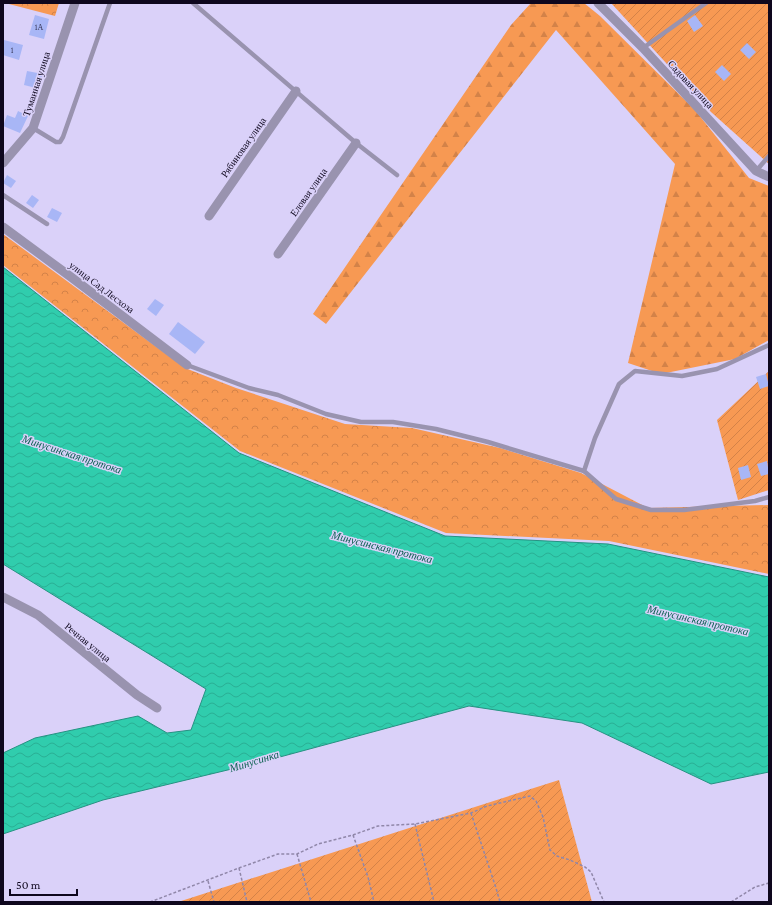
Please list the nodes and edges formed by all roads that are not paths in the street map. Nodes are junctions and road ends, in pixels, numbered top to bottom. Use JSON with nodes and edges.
{"nodes":[{"id":1,"x":75,"y":3,"type":"edge"},
{"id":2,"x":110,"y":3,"type":"edge"},
{"id":3,"x":193,"y":3,"type":"edge"},
{"id":4,"x":598,"y":3,"type":"edge"},
{"id":5,"x":706,"y":3,"type":"edge"},
{"id":6,"x":643,"y":48,"type":"junction"},
{"id":7,"x":296,"y":91,"type":"junction"},
{"id":8,"x":33,"y":128,"type":"junction"},
{"id":9,"x":356,"y":143,"type":"junction"},
{"id":10,"x":769,"y":156,"type":"edge"},
{"id":11,"x":3,"y":162,"type":"edge"},
{"id":12,"x":756,"y":171,"type":"junction"},
{"id":13,"x":397,"y":175,"type":"dead end"},
{"id":14,"x":769,"y":177,"type":"edge"},
{"id":15,"x":3,"y":195,"type":"edge"},
{"id":16,"x":209,"y":216,"type":"dead end"},
{"id":17,"x":47,"y":224,"type":"dead end"},
{"id":18,"x":3,"y":227,"type":"edge"},
{"id":19,"x":278,"y":254,"type":"dead end"},
{"id":20,"x":769,"y":345,"type":"edge"},
{"id":21,"x":187,"y":365,"type":"joint"},
{"id":22,"x":584,"y":471,"type":"junction"},
{"id":23,"x":769,"y":497,"type":"edge"},
{"id":24,"x":3,"y":597,"type":"edge"},
{"id":25,"x":157,"y":708,"type":"dead end"}],
"edges":[{"from":1,"to":8,"type":"street","name":"Туманная улица"},
{"from":2,"to":8,"type":"lane"},
{"from":3,"to":7,"type":"lane"},
{"from":4,"to":6,"type":"street","name":"Садовая улица"},
{"from":5,"to":6,"type":"lane"},
{"from":6,"to":12,"type":"street","name":"Садовая улица"},
{"from":7,"to":9,"type":"lane"},
{"from":7,"to":16,"type":"street","name":"Рябиновая улица"},
{"from":8,"to":11,"type":"street","name":"Туманная улица"},
{"from":9,"to":13,"type":"lane"},
{"from":9,"to":19,"type":"street","name":"Еловая улица"},
{"from":10,"to":12,"type":"lane"},
{"from":12,"to":14,"type":"street","name":"Садовая улица"},
{"from":15,"to":17,"type":"lane"},
{"from":18,"to":21,"type":"street","name":"улица Сад Лесхоза"},
{"from":20,"to":22,"type":"lane"},
{"from":21,"to":22,"type":"lane"},
{"from":22,"to":23,"type":"lane"},
{"from":24,"to":25,"type":"street","name":"Речная улица"}]}
